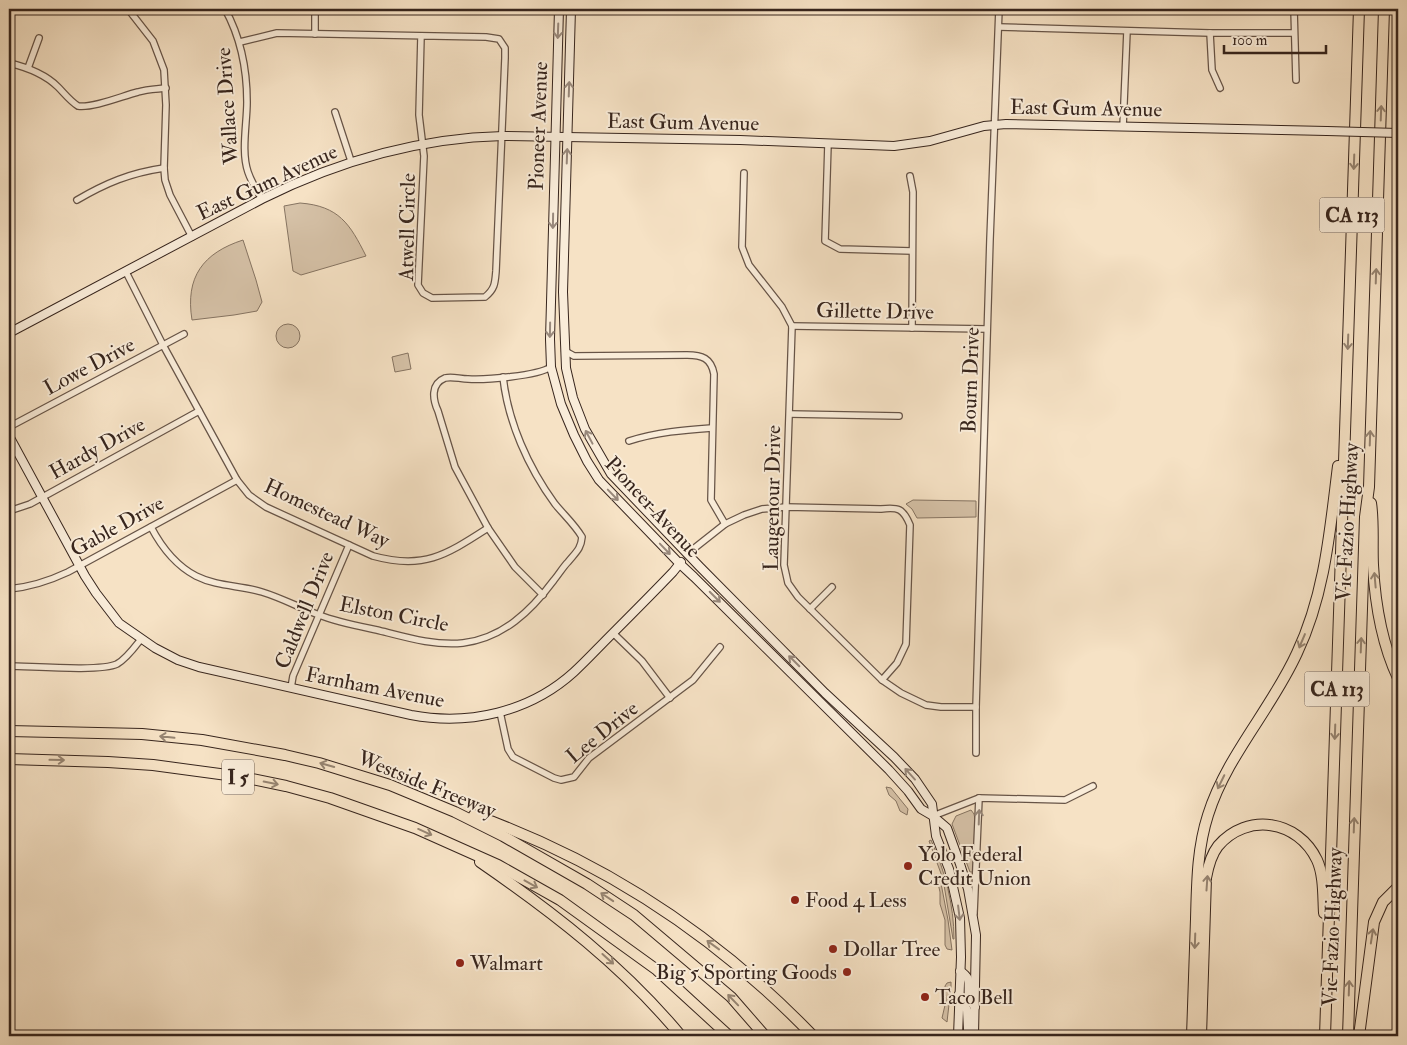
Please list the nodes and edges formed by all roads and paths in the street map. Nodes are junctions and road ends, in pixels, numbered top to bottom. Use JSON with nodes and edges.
{"nodes":[{"id":1,"x":128,"y":9,"type":"edge"},
{"id":2,"x":225,"y":9,"type":"edge"},
{"id":3,"x":315,"y":9,"type":"edge"},
{"id":4,"x":559,"y":9,"type":"edge"},
{"id":5,"x":571,"y":9,"type":"edge"},
{"id":6,"x":999,"y":9,"type":"edge"},
{"id":7,"x":1294,"y":9,"type":"edge"},
{"id":8,"x":1359,"y":9,"type":"edge"},
{"id":9,"x":1384,"y":9,"type":"edge"},
{"id":10,"x":999,"y":27,"type":"junction"},
{"id":11,"x":1127,"y":31,"type":"junction"},
{"id":12,"x":1210,"y":33,"type":"junction"},
{"id":13,"x":1294,"y":33,"type":"junction"},
{"id":14,"x":315,"y":34,"type":"junction"},
{"id":15,"x":421,"y":36,"type":"junction"},
{"id":16,"x":40,"y":38,"type":"dead end"},
{"id":17,"x":240,"y":42,"type":"junction"},
{"id":18,"x":9,"y":63,"type":"edge"},
{"id":19,"x":28,"y":68,"type":"junction"},
{"id":20,"x":1296,"y":80,"type":"dead end"},
{"id":21,"x":166,"y":88,"type":"junction"},
{"id":22,"x":1220,"y":88,"type":"dead end"},
{"id":23,"x":335,"y":112,"type":"dead end"},
{"id":24,"x":996,"y":124,"type":"junction"},
{"id":25,"x":1123,"y":127,"type":"junction"},
{"id":26,"x":1398,"y":133,"type":"edge"},
{"id":27,"x":503,"y":136,"type":"junction"},
{"id":28,"x":555,"y":137,"type":"junction"},
{"id":29,"x":568,"y":137,"type":"junction"},
{"id":30,"x":423,"y":143,"type":"junction"},
{"id":31,"x":828,"y":144,"type":"junction"},
{"id":32,"x":351,"y":161,"type":"junction"},
{"id":33,"x":164,"y":168,"type":"junction"},
{"id":34,"x":744,"y":173,"type":"dead end"},
{"id":35,"x":910,"y":176,"type":"dead end"},
{"id":36,"x":262,"y":199,"type":"junction"},
{"id":37,"x":77,"y":200,"type":"dead end"},
{"id":38,"x":192,"y":237,"type":"junction"},
{"id":39,"x":912,"y":251,"type":"junction"},
{"id":40,"x":126,"y":272,"type":"junction"},
{"id":41,"x":792,"y":326,"type":"junction"},
{"id":42,"x":912,"y":328,"type":"junction"},
{"id":43,"x":987,"y":329,"type":"junction"},
{"id":44,"x":9,"y":333,"type":"edge"},
{"id":45,"x":184,"y":334,"type":"dead end"},
{"id":46,"x":164,"y":345,"type":"junction"},
{"id":47,"x":565,"y":351,"type":"junction"},
{"id":48,"x":552,"y":367,"type":"junction"},
{"id":49,"x":502,"y":377,"type":"junction"},
{"id":50,"x":199,"y":410,"type":"junction"},
{"id":51,"x":790,"y":414,"type":"junction"},
{"id":52,"x":899,"y":416,"type":"dead end"},
{"id":53,"x":1345,"y":420,"type":"junction"},
{"id":54,"x":9,"y":427,"type":"edge"},
{"id":55,"x":712,"y":428,"type":"junction"},
{"id":56,"x":9,"y":436,"type":"edge"},
{"id":57,"x":629,"y":440,"type":"dead end"},
{"id":58,"x":237,"y":480,"type":"junction"},
{"id":59,"x":1368,"y":487,"type":"junction"},
{"id":60,"x":42,"y":497,"type":"junction"},
{"id":61,"x":786,"y":507,"type":"junction"},
{"id":62,"x":9,"y":511,"type":"edge"},
{"id":63,"x":725,"y":524,"type":"junction"},
{"id":64,"x":151,"y":527,"type":"junction"},
{"id":65,"x":488,"y":528,"type":"junction"},
{"id":66,"x":349,"y":545,"type":"junction"},
{"id":67,"x":687,"y":554,"type":"junction"},
{"id":68,"x":680,"y":564,"type":"junction"},
{"id":69,"x":79,"y":566,"type":"junction"},
{"id":70,"x":832,"y":587,"type":"dead end"},
{"id":71,"x":9,"y":589,"type":"edge"},
{"id":72,"x":543,"y":595,"type":"junction"},
{"id":73,"x":810,"y":608,"type":"junction"},
{"id":74,"x":318,"y":615,"type":"junction"},
{"id":75,"x":613,"y":633,"type":"junction"},
{"id":76,"x":141,"y":638,"type":"junction"},
{"id":77,"x":720,"y":648,"type":"dead end"},
{"id":78,"x":9,"y":666,"type":"edge"},
{"id":79,"x":1398,"y":678,"type":"edge"},
{"id":80,"x":882,"y":680,"type":"junction"},
{"id":81,"x":291,"y":688,"type":"junction"},
{"id":82,"x":670,"y":698,"type":"junction"},
{"id":83,"x":822,"y":705,"type":"junction"},
{"id":84,"x":976,"y":707,"type":"junction"},
{"id":85,"x":500,"y":712,"type":"junction"},
{"id":86,"x":9,"y":731,"type":"edge"},
{"id":87,"x":880,"y":743,"type":"junction"},
{"id":88,"x":976,"y":753,"type":"dead end"},
{"id":89,"x":9,"y":759,"type":"edge"},
{"id":90,"x":390,"y":785,"type":"junction"},
{"id":91,"x":1093,"y":786,"type":"dead end"},
{"id":92,"x":979,"y":798,"type":"junction"},
{"id":93,"x":933,"y":816,"type":"junction"},
{"id":94,"x":457,"y":846,"type":"junction"},
{"id":95,"x":1398,"y":887,"type":"edge"},
{"id":96,"x":974,"y":918,"type":"junction"},
{"id":97,"x":1328,"y":958,"type":"junction"},
{"id":98,"x":960,"y":971,"type":"junction"},
{"id":99,"x":959,"y":994,"type":"junction"},
{"id":100,"x":975,"y":1008,"type":"junction"},
{"id":101,"x":974,"y":1035,"type":"edge"},
{"id":102,"x":682,"y":1036,"type":"edge"},
{"id":103,"x":729,"y":1036,"type":"edge"},
{"id":104,"x":765,"y":1036,"type":"edge"},
{"id":105,"x":814,"y":1036,"type":"edge"},
{"id":106,"x":958,"y":1036,"type":"edge"},
{"id":107,"x":1192,"y":1036,"type":"edge"},
{"id":108,"x":1201,"y":1036,"type":"edge"},
{"id":109,"x":1325,"y":1036,"type":"edge"},
{"id":110,"x":1348,"y":1036,"type":"edge"},
{"id":111,"x":1359,"y":1036,"type":"edge"}],
"edges":[{"from":1,"to":21,"type":"street"},
{"from":2,"to":17,"type":"street","name":"Wallace Drive"},
{"from":3,"to":14,"type":"street"},
{"from":4,"to":28,"type":"main road","name":"Pioneer Avenue","one_way":true},
{"from":29,"to":5,"type":"main road","name":"Pioneer Avenue","one_way":true},
{"from":6,"to":10,"type":"street","name":"Bourn Drive"},
{"from":7,"to":13,"type":"street"},
{"from":8,"to":53,"type":"highway","name":"Vic Fazio Highway","number":"CA 113","one_way":true},
{"from":59,"to":9,"type":"highway","name":"Vic Fazio Highway","number":"CA 113","one_way":true},
{"from":10,"to":11,"type":"street"},
{"from":10,"to":24,"type":"street","name":"Bourn Drive"},
{"from":11,"to":12,"type":"street"},
{"from":11,"to":25,"type":"street"},
{"from":12,"to":13,"type":"street"},
{"from":12,"to":22,"type":"street"},
{"from":13,"to":20,"type":"street"},
{"from":14,"to":15,"type":"street"},
{"from":14,"to":17,"type":"street"},
{"from":15,"to":27,"type":"street"},
{"from":15,"to":30,"type":"street"},
{"from":16,"to":19,"type":"street"},
{"from":17,"to":36,"type":"street","name":"Wallace Drive"},
{"from":18,"to":19,"type":"street"},
{"from":19,"to":21,"type":"street"},
{"from":21,"to":33,"type":"street"},
{"from":23,"to":32,"type":"street"},
{"from":24,"to":25,"type":"main road","name":"East Gum Avenue"},
{"from":24,"to":31,"type":"main road","name":"East Gum Avenue"},
{"from":24,"to":43,"type":"street","name":"Bourn Drive"},
{"from":25,"to":26,"type":"main road","name":"East Gum Avenue","bridge":true},
{"from":27,"to":28,"type":"main road","name":"East Gum Avenue"},
{"from":27,"to":30,"type":"main road","name":"East Gum Avenue"},
{"from":27,"to":30,"type":"street","name":"Atwell Circle"},
{"from":28,"to":29,"type":"main road","name":"East Gum Avenue"},
{"from":28,"to":48,"type":"main road","name":"Pioneer Avenue","one_way":true},
{"from":29,"to":31,"type":"main road","name":"East Gum Avenue"},
{"from":47,"to":29,"type":"main road","name":"Pioneer Avenue","one_way":true},
{"from":30,"to":32,"type":"main road","name":"East Gum Avenue"},
{"from":31,"to":39,"type":"street"},
{"from":32,"to":36,"type":"main road","name":"East Gum Avenue"},
{"from":33,"to":37,"type":"street"},
{"from":33,"to":38,"type":"street"},
{"from":34,"to":41,"type":"street"},
{"from":35,"to":39,"type":"street"},
{"from":36,"to":38,"type":"main road","name":"East Gum Avenue"},
{"from":38,"to":40,"type":"main road","name":"East Gum Avenue"},
{"from":39,"to":42,"type":"street"},
{"from":40,"to":44,"type":"main road","name":"East Gum Avenue"},
{"from":40,"to":46,"type":"street","name":"Homestead Way"},
{"from":41,"to":42,"type":"street","name":"Gillette Drive"},
{"from":41,"to":51,"type":"street","name":"Laugenour Drive"},
{"from":42,"to":43,"type":"street","name":"Gillette Drive"},
{"from":43,"to":84,"type":"street","name":"Bourn Drive"},
{"from":45,"to":46,"type":"street","name":"Lowe Drive"},
{"from":46,"to":50,"type":"street","name":"Homestead Way"},
{"from":46,"to":54,"type":"street","name":"Lowe Drive"},
{"from":47,"to":55,"type":"street"},
{"from":67,"to":47,"type":"main road","name":"Pioneer Avenue","one_way":true},
{"from":48,"to":49,"type":"street"},
{"from":48,"to":68,"type":"main road","name":"Pioneer Avenue","one_way":true},
{"from":49,"to":65,"type":"street"},
{"from":49,"to":72,"type":"street","name":"Elston Circle"},
{"from":50,"to":58,"type":"street","name":"Homestead Way"},
{"from":50,"to":60,"type":"street","name":"Hardy Drive"},
{"from":51,"to":52,"type":"street"},
{"from":51,"to":61,"type":"street","name":"Laugenour Drive"},
{"from":53,"to":97,"type":"highway","name":"Vic Fazio Highway","number":"CA 113","one_way":true},
{"from":53,"to":107,"type":"highway","one_way":true},
{"from":55,"to":57,"type":"street"},
{"from":55,"to":63,"type":"street"},
{"from":56,"to":60,"type":"main road","name":"Farnham Avenue"},
{"from":58,"to":64,"type":"street","name":"Gable Drive"},
{"from":58,"to":66,"type":"street","name":"Homestead Way"},
{"from":79,"to":59,"type":"highway","one_way":true},
{"from":110,"to":59,"type":"highway","name":"Vic Fazio Highway","number":"CA 113","one_way":true},
{"from":60,"to":62,"type":"street","name":"Hardy Drive"},
{"from":60,"to":69,"type":"main road","name":"Farnham Avenue"},
{"from":61,"to":63,"type":"street","name":"Farnham Avenue"},
{"from":61,"to":73,"type":"street","name":"Laugenour Drive"},
{"from":61,"to":80,"type":"street","name":"Farnham Avenue"},
{"from":63,"to":67,"type":"street","name":"Farnham Avenue"},
{"from":64,"to":69,"type":"street","name":"Gable Drive"},
{"from":64,"to":74,"type":"street","name":"Elston Circle"},
{"from":65,"to":66,"type":"street","name":"Homestead Way"},
{"from":65,"to":72,"type":"street"},
{"from":66,"to":74,"type":"street","name":"Caldwell Drive"},
{"from":67,"to":68,"type":"main road","name":"Farnham Avenue"},
{"from":87,"to":67,"type":"main road","name":"Pioneer Avenue","one_way":true},
{"from":68,"to":75,"type":"main road","name":"Farnham Avenue"},
{"from":68,"to":83,"type":"main road","name":"Pioneer Avenue","one_way":true},
{"from":69,"to":71,"type":"street","name":"Gable Drive"},
{"from":69,"to":76,"type":"main road","name":"Farnham Avenue"},
{"from":70,"to":73,"type":"street"},
{"from":72,"to":74,"type":"street","name":"Elston Circle"},
{"from":73,"to":80,"type":"street","name":"Laugenour Drive"},
{"from":74,"to":81,"type":"street","name":"Caldwell Drive"},
{"from":75,"to":82,"type":"street"},
{"from":75,"to":85,"type":"main road","name":"Farnham Avenue"},
{"from":76,"to":78,"type":"street"},
{"from":76,"to":81,"type":"main road","name":"Farnham Avenue"},
{"from":77,"to":82,"type":"street","name":"Lee Drive"},
{"from":80,"to":84,"type":"street","name":"Laugenour Drive"},
{"from":81,"to":85,"type":"main road","name":"Farnham Avenue"},
{"from":82,"to":85,"type":"street","name":"Lee Drive"},
{"from":83,"to":87,"type":"main road"},
{"from":83,"to":93,"type":"main road","name":"Pioneer Avenue"},
{"from":84,"to":88,"type":"street","name":"Bourn Drive"},
{"from":90,"to":86,"type":"highway","name":"Westside Freeway","number":"I 5","one_way":true},
{"from":93,"to":87,"type":"main road","name":"Pioneer Avenue","one_way":true},
{"from":89,"to":94,"type":"highway","number":"I 5","one_way":true},
{"from":104,"to":90,"type":"highway","name":"Westside Freeway","number":"I 5","one_way":true},
{"from":105,"to":90,"type":"highway","one_way":true},
{"from":91,"to":92,"type":"street"},
{"from":92,"to":93,"type":"street"},
{"from":96,"to":92,"type":"street","one_way":true},
{"from":93,"to":96,"type":"main road","name":"Pioneer Avenue"},
{"from":93,"to":98,"type":"main road","name":"Pioneer Avenue","one_way":true},
{"from":94,"to":102,"type":"highway","one_way":true},
{"from":94,"to":103,"type":"highway","number":"I 5","one_way":true},
{"from":111,"to":95,"type":"highway","one_way":true},
{"from":96,"to":100,"type":"main road","name":"Pioneer Avenue"},
{"from":108,"to":97,"type":"highway","one_way":true},
{"from":97,"to":109,"type":"highway","name":"Vic Fazio Highway","number":"CA 113"},
{"from":98,"to":99,"type":"main road","name":"Pioneer Avenue"},
{"from":98,"to":100,"type":"main road"},
{"from":99,"to":101,"type":"main road"},
{"from":99,"to":106,"type":"main road","name":"Pioneer Avenue"},
{"from":100,"to":101,"type":"main road","name":"Pioneer Avenue"}]}
